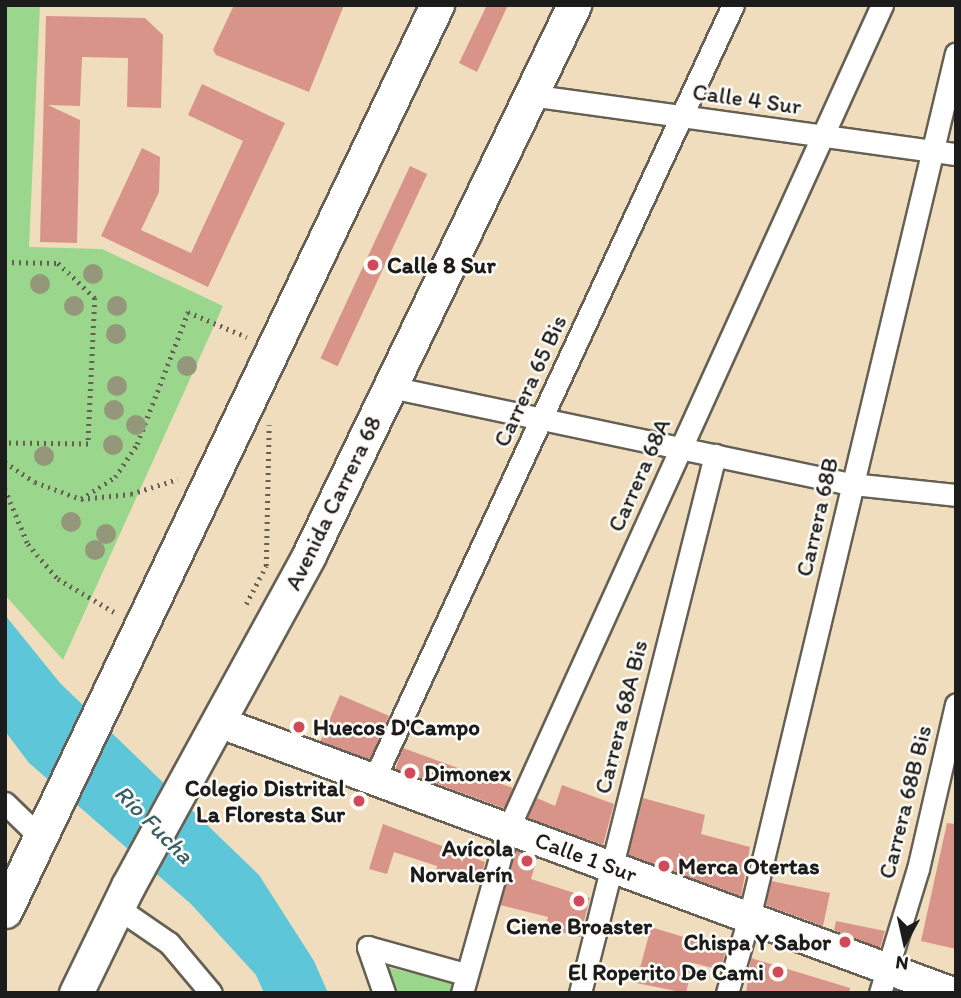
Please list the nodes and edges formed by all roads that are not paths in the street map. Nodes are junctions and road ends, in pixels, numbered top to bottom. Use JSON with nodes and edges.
{"nodes":[{"id":1,"x":437,"y":5,"type":"edge"},
{"id":2,"x":574,"y":5,"type":"edge"},
{"id":3,"x":733,"y":5,"type":"edge"},
{"id":4,"x":882,"y":5,"type":"edge"},
{"id":5,"x":956,"y":53,"type":"edge"},
{"id":6,"x":530,"y":96,"type":"junction"},
{"id":7,"x":681,"y":116,"type":"junction"},
{"id":8,"x":822,"y":136,"type":"junction"},
{"id":9,"x":931,"y":151,"type":"junction"},
{"id":10,"x":956,"y":154,"type":"edge"},
{"id":11,"x":390,"y":387,"type":"junction"},
{"id":12,"x":541,"y":418,"type":"junction"},
{"id":13,"x":681,"y":447,"type":"junction"},
{"id":14,"x":715,"y":455,"type":"junction"},
{"id":15,"x":852,"y":484,"type":"junction"},
{"id":16,"x":956,"y":495,"type":"edge"},
{"id":17,"x":956,"y":704,"type":"edge"},
{"id":18,"x":218,"y":722,"type":"junction"},
{"id":19,"x":374,"y":779,"type":"junction"},
{"id":20,"x":5,"y":803,"type":"edge"},
{"id":21,"x":508,"y":829,"type":"junction"},
{"id":22,"x":40,"y":837,"type":"junction"},
{"id":23,"x":610,"y":866,"type":"junction"},
{"id":24,"x":123,"y":897,"type":"junction"},
{"id":25,"x":5,"y":911,"type":"edge"},
{"id":26,"x":749,"y":918,"type":"junction"},
{"id":27,"x":883,"y":981,"type":"edge"},
{"id":28,"x":463,"y":983,"type":"edge"},
{"id":29,"x":76,"y":993,"type":"edge"},
{"id":30,"x":211,"y":993,"type":"edge"},
{"id":31,"x":384,"y":993,"type":"edge"},
{"id":32,"x":580,"y":993,"type":"edge"},
{"id":33,"x":727,"y":993,"type":"edge"},
{"id":34,"x":953,"y":993,"type":"edge"}],
"edges":[{"from":1,"to":22,"type":"main road"},
{"from":2,"to":6,"type":"main road","name":"Avenida Carrera 68"},
{"from":3,"to":7,"type":"street","name":"Carrera 65 Bis"},
{"from":4,"to":8,"type":"street","name":"Carrera 68A"},
{"from":5,"to":9,"type":"street","name":"Carrera 68B"},
{"from":6,"to":7,"type":"street","name":"Calle 4 Sur"},
{"from":6,"to":11,"type":"main road","name":"Avenida Carrera 68"},
{"from":7,"to":8,"type":"street","name":"Calle 4 Sur"},
{"from":7,"to":12,"type":"street","name":"Carrera 65 Bis"},
{"from":8,"to":9,"type":"street","name":"Calle 4 Sur"},
{"from":8,"to":13,"type":"street","name":"Carrera 68A"},
{"from":9,"to":10,"type":"street","name":"Calle 4 Sur"},
{"from":9,"to":15,"type":"street","name":"Carrera 68B"},
{"from":11,"to":12,"type":"street"},
{"from":11,"to":18,"type":"main road","name":"Avenida Carrera 68"},
{"from":12,"to":13,"type":"street"},
{"from":12,"to":19,"type":"street","name":"Carrera 65 Bis"},
{"from":13,"to":14,"type":"street"},
{"from":13,"to":21,"type":"street","name":"Carrera 68A"},
{"from":14,"to":15,"type":"street"},
{"from":14,"to":23,"type":"street","name":"Carrera 68A Bis"},
{"from":15,"to":16,"type":"street"},
{"from":15,"to":26,"type":"street","name":"Carrera 68B"},
{"from":17,"to":27,"type":"street","name":"Carrera 68B Bis"},
{"from":18,"to":19,"type":"street","name":"Calle 1 Sur"},
{"from":18,"to":24,"type":"main road","name":"Avenida Carrera 68"},
{"from":19,"to":21,"type":"street","name":"Calle 1 Sur"},
{"from":20,"to":22,"type":"street"},
{"from":21,"to":23,"type":"street","name":"Calle 1 Sur"},
{"from":21,"to":28,"type":"street","name":"Carrera 68A"},
{"from":22,"to":25,"type":"main road"},
{"from":23,"to":26,"type":"street","name":"Calle 1 Sur"},
{"from":23,"to":32,"type":"street","name":"Carrera 68A Bis"},
{"from":24,"to":29,"type":"main road","name":"Avenida Carrera 68"},
{"from":24,"to":30,"type":"street"},
{"from":26,"to":27,"type":"street","name":"Calle 1 Sur"},
{"from":26,"to":33,"type":"street","name":"Carrera 68B"},
{"from":27,"to":34,"type":"street","name":"Calle 1 Sur"},
{"from":28,"to":31,"type":"street","name":"Carrera 68A"}]}
